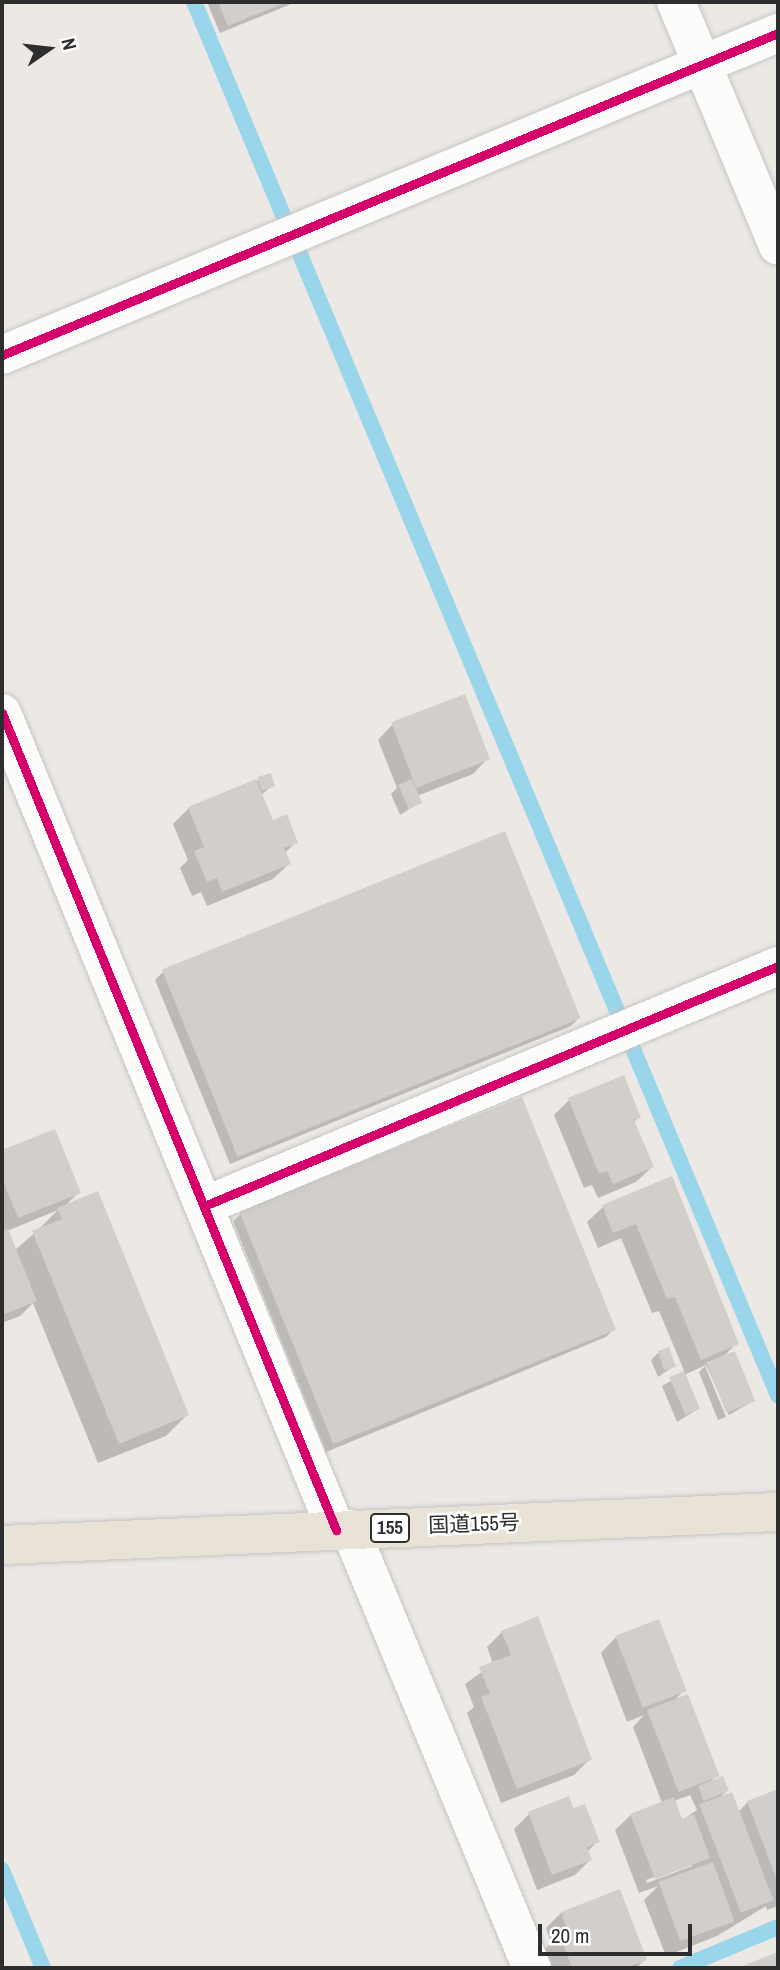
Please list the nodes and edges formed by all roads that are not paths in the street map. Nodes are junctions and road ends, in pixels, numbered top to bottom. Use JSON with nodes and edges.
{"nodes":[{"id":1,"x":676,"y":2,"type":"edge"},
{"id":2,"x":778,"y":33,"type":"edge"},
{"id":3,"x":702,"y":65,"type":"junction"},
{"id":4,"x":778,"y":246,"type":"edge"},
{"id":5,"x":2,"y":355,"type":"edge"},
{"id":6,"x":2,"y":713,"type":"edge"},
{"id":7,"x":778,"y":966,"type":"edge"},
{"id":8,"x":204,"y":1206,"type":"junction"},
{"id":9,"x":778,"y":1512,"type":"edge"},
{"id":10,"x":343,"y":1530,"type":"junction"},
{"id":11,"x":2,"y":1545,"type":"edge"},
{"id":12,"x":532,"y":1968,"type":"edge"}],
"edges":[{"from":1,"to":3,"type":"street"},
{"from":2,"to":3,"type":"street"},
{"from":3,"to":4,"type":"street"},
{"from":3,"to":5,"type":"street"},
{"from":6,"to":8,"type":"street"},
{"from":7,"to":8,"type":"street"},
{"from":8,"to":10,"type":"street"},
{"from":9,"to":10,"type":"highway","name":"国道155号","number":"155"},
{"from":10,"to":11,"type":"highway","name":"国道155号","number":"155"},
{"from":10,"to":12,"type":"street"}]}
